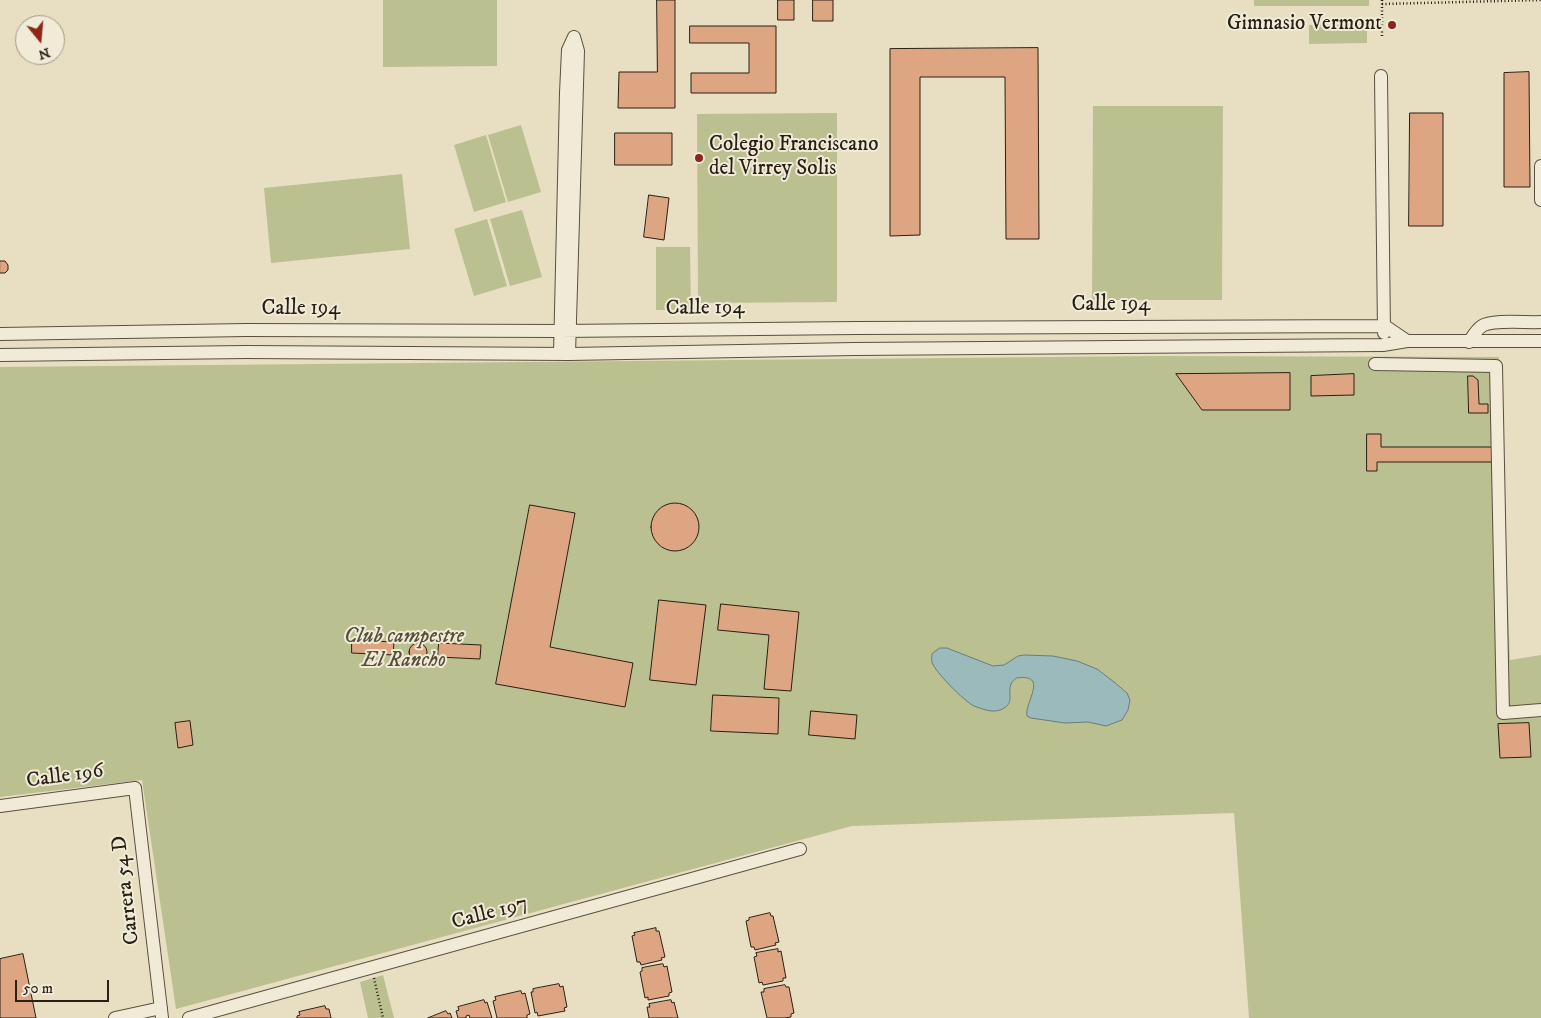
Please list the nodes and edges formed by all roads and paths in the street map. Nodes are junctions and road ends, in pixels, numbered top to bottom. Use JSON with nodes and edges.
{"nodes":[{"id":1,"x":1541,"y":0,"type":"edge"},
{"id":2,"x":1382,"y":2,"type":"edge"},
{"id":3,"x":1382,"y":36,"type":"dead end"},
{"id":4,"x":1381,"y":76,"type":"dead end"},
{"id":5,"x":1541,"y":166,"type":"edge"},
{"id":6,"x":1541,"y":200,"type":"edge"},
{"id":7,"x":1541,"y":322,"type":"edge"},
{"id":8,"x":1385,"y":326,"type":"junction"},
{"id":9,"x":246,"y":330,"type":"junction"},
{"id":10,"x":565,"y":331,"type":"junction"},
{"id":11,"x":0,"y":334,"type":"edge"},
{"id":12,"x":1407,"y":341,"type":"junction"},
{"id":13,"x":1541,"y":341,"type":"edge"},
{"id":14,"x":1469,"y":342,"type":"junction"},
{"id":15,"x":1383,"y":346,"type":"junction"},
{"id":16,"x":246,"y":352,"type":"junction"},
{"id":17,"x":565,"y":354,"type":"junction"},
{"id":18,"x":0,"y":355,"type":"edge"},
{"id":19,"x":1375,"y":364,"type":"dead end"},
{"id":20,"x":1541,"y":710,"type":"edge"},
{"id":21,"x":135,"y":788,"type":"joint"},
{"id":22,"x":0,"y":806,"type":"edge"},
{"id":23,"x":800,"y":848,"type":"dead end"},
{"id":24,"x":373,"y":974,"type":"dead end"},
{"id":25,"x":161,"y":1013,"type":"edge"},
{"id":26,"x":115,"y":1018,"type":"edge"},
{"id":27,"x":189,"y":1018,"type":"edge"},
{"id":28,"x":383,"y":1018,"type":"edge"}],
"edges":[{"from":1,"to":2,"type":"path"},
{"from":2,"to":3,"type":"path"},
{"from":4,"to":8,"type":"street"},
{"from":5,"to":6,"type":"street"},
{"from":7,"to":14,"type":"street"},
{"from":8,"to":10,"type":"street","name":"Calle 194"},
{"from":8,"to":12,"type":"street"},
{"from":8,"to":15,"type":"street"},
{"from":9,"to":10,"type":"street","name":"Calle 194"},
{"from":9,"to":11,"type":"street","name":"Calle 194"},
{"from":9,"to":16,"type":"street"},
{"from":10,"to":10,"type":"street"},
{"from":10,"to":17,"type":"street"},
{"from":12,"to":14,"type":"street","name":"Calle 194"},
{"from":12,"to":15,"type":"street","name":"Calle 194"},
{"from":13,"to":14,"type":"street","name":"Calle 194"},
{"from":15,"to":17,"type":"street","name":"Calle 194"},
{"from":16,"to":17,"type":"street","name":"Calle 194"},
{"from":16,"to":18,"type":"street","name":"Calle 194"},
{"from":19,"to":20,"type":"street"},
{"from":21,"to":22,"type":"street","name":"Calle 196"},
{"from":21,"to":25,"type":"street","name":"Carrera 54 D"},
{"from":23,"to":27,"type":"street","name":"Calle 197"},
{"from":24,"to":28,"type":"path"},
{"from":25,"to":26,"type":"street"}]}
